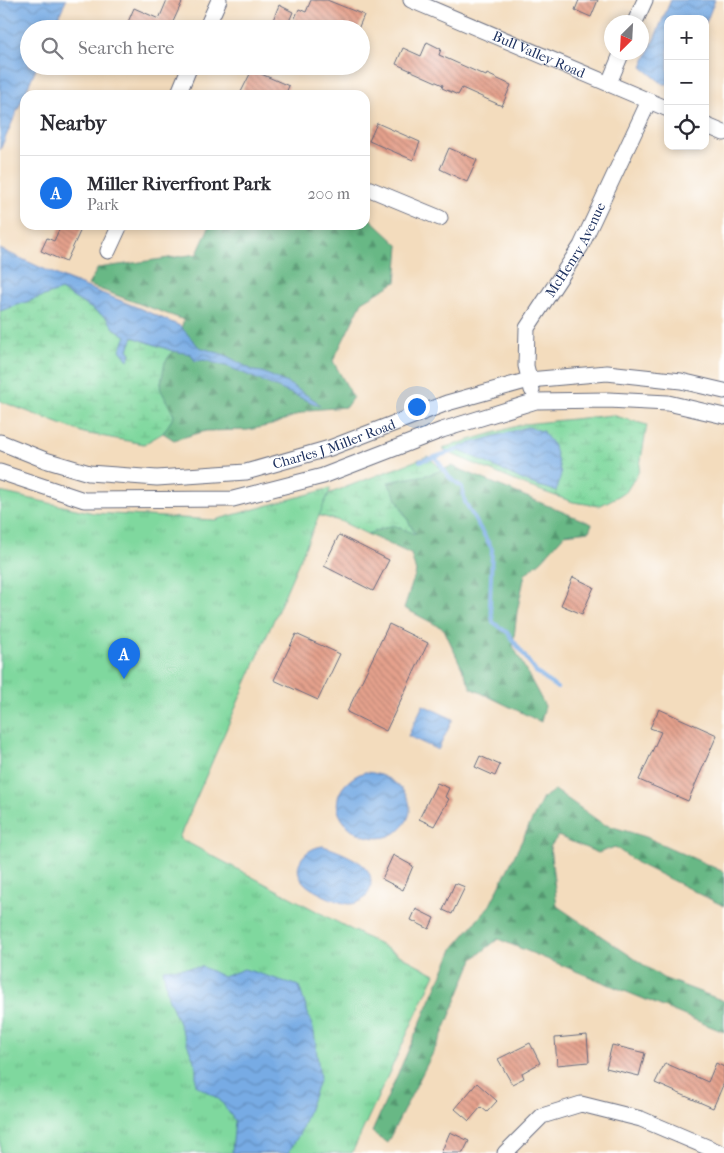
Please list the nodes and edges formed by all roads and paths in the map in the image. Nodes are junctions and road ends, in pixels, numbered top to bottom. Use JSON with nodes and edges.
{"nodes":[{"id":1,"x":219,"y":0,"type":"edge"},
{"id":2,"x":411,"y":0,"type":"edge"},
{"id":3,"x":645,"y":0,"type":"edge"},
{"id":4,"x":638,"y":15,"type":"edge"},
{"id":5,"x":210,"y":20,"type":"edge"},
{"id":6,"x":619,"y":60,"type":"edge"},
{"id":7,"x":186,"y":75,"type":"edge"},
{"id":8,"x":609,"y":83,"type":"junction"},
{"id":9,"x":180,"y":90,"type":"edge"},
{"id":10,"x":649,"y":101,"type":"junction"},
{"id":11,"x":664,"y":107,"type":"edge"},
{"id":12,"x":709,"y":127,"type":"edge"},
{"id":13,"x":724,"y":133,"type":"edge"},
{"id":14,"x":370,"y":189,"type":"edge"},
{"id":15,"x":440,"y":218,"type":"dead end"},
{"id":16,"x":118,"y":230,"type":"edge"},
{"id":17,"x":108,"y":251,"type":"dead end"},
{"id":18,"x":529,"y":380,"type":"junction"},
{"id":19,"x":724,"y":391,"type":"edge"},
{"id":20,"x":536,"y":401,"type":"junction"},
{"id":21,"x":724,"y":416,"type":"edge"},
{"id":22,"x":0,"y":442,"type":"edge"},
{"id":23,"x":0,"y":472,"type":"edge"},
{"id":24,"x":505,"y":1153,"type":"edge"},
{"id":25,"x":721,"y":1153,"type":"edge"}],
"edges":[{"from":1,"to":5,"type":"street"},
{"from":2,"to":8,"type":"street","name":"Bull Valley Road"},
{"from":3,"to":4,"type":"street"},
{"from":6,"to":8,"type":"street"},
{"from":7,"to":9,"type":"street"},
{"from":8,"to":10,"type":"street","name":"Bull Valley Road"},
{"from":10,"to":11,"type":"street","name":"Bull Valley Road"},
{"from":10,"to":18,"type":"street","name":"McHenry Avenue"},
{"from":12,"to":13,"type":"street"},
{"from":14,"to":15,"type":"street"},
{"from":16,"to":17,"type":"street"},
{"from":18,"to":19,"type":"street","name":"Charles J Miller Road"},
{"from":18,"to":20,"type":"street","name":"McHenry Avenue"},
{"from":18,"to":22,"type":"street","name":"Charles J Miller Road"},
{"from":20,"to":21,"type":"street","name":"Charles J Miller Road"},
{"from":20,"to":23,"type":"street","name":"Charles J Miller Road"},
{"from":24,"to":25,"type":"street"}]}
